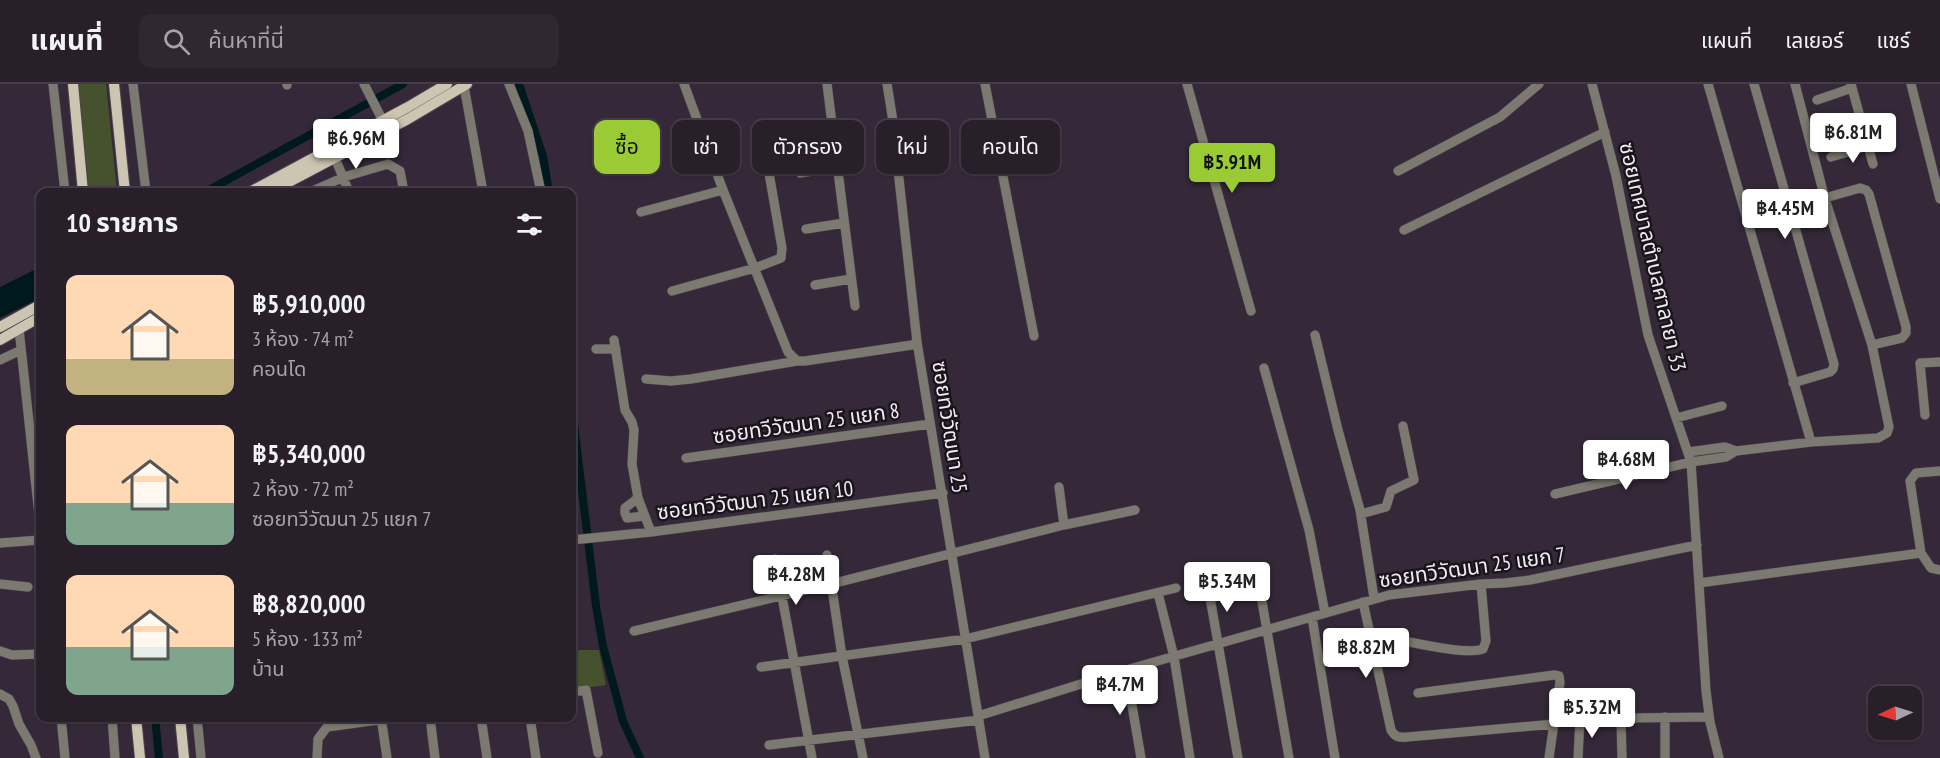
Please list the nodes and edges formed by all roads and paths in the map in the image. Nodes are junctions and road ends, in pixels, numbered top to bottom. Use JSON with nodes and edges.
{"nodes":[{"id":1,"x":53,"y":84,"type":"edge"},
{"id":2,"x":73,"y":84,"type":"edge"},
{"id":3,"x":114,"y":84,"type":"edge"},
{"id":4,"x":133,"y":84,"type":"edge"},
{"id":5,"x":364,"y":84,"type":"edge"},
{"id":6,"x":447,"y":84,"type":"edge"},
{"id":7,"x":509,"y":84,"type":"edge"},
{"id":8,"x":684,"y":84,"type":"edge"},
{"id":9,"x":827,"y":84,"type":"edge"},
{"id":10,"x":887,"y":84,"type":"edge"},
{"id":11,"x":985,"y":84,"type":"edge"},
{"id":12,"x":1187,"y":84,"type":"edge"},
{"id":13,"x":1539,"y":84,"type":"edge"},
{"id":14,"x":1592,"y":84,"type":"edge"},
{"id":15,"x":1708,"y":84,"type":"edge"},
{"id":16,"x":1754,"y":84,"type":"edge"},
{"id":17,"x":1795,"y":84,"type":"edge"},
{"id":18,"x":1911,"y":84,"type":"edge"},
{"id":19,"x":465,"y":85,"type":"edge"},
{"id":20,"x":1851,"y":86,"type":"edge"},
{"id":21,"x":1816,"y":100,"type":"dead end"},
{"id":22,"x":831,"y":120,"type":"edge"},
{"id":23,"x":383,"y":121,"type":"junction"},
{"id":24,"x":1605,"y":132,"type":"junction"},
{"id":25,"x":1868,"y":146,"type":"junction"},
{"id":26,"x":1831,"y":157,"type":"dead end"},
{"id":27,"x":335,"y":158,"type":"junction"},
{"id":28,"x":1873,"y":164,"type":"dead end"},
{"id":29,"x":1398,"y":171,"type":"dead end"},
{"id":30,"x":769,"y":174,"type":"edge"},
{"id":31,"x":838,"y":174,"type":"edge"},
{"id":32,"x":344,"y":177,"type":"junction"},
{"id":33,"x":66,"y":188,"type":"edge"},
{"id":34,"x":83,"y":188,"type":"edge"},
{"id":35,"x":125,"y":188,"type":"edge"},
{"id":36,"x":144,"y":188,"type":"edge"},
{"id":37,"x":257,"y":188,"type":"edge"},
{"id":38,"x":278,"y":188,"type":"edge"},
{"id":39,"x":319,"y":188,"type":"edge"},
{"id":40,"x":348,"y":188,"type":"edge"},
{"id":41,"x":403,"y":188,"type":"edge"},
{"id":42,"x":482,"y":188,"type":"edge"},
{"id":43,"x":540,"y":188,"type":"edge"},
{"id":44,"x":723,"y":190,"type":"junction"},
{"id":45,"x":1826,"y":199,"type":"junction"},
{"id":46,"x":1940,"y":199,"type":"edge"},
{"id":47,"x":1789,"y":208,"type":"junction"},
{"id":48,"x":641,"y":212,"type":"dead end"},
{"id":49,"x":1748,"y":220,"type":"junction"},
{"id":50,"x":844,"y":223,"type":"junction"},
{"id":51,"x":806,"y":229,"type":"dead end"},
{"id":52,"x":1404,"y":230,"type":"dead end"},
{"id":53,"x":755,"y":268,"type":"junction"},
{"id":54,"x":851,"y":279,"type":"junction"},
{"id":55,"x":814,"y":285,"type":"dead end"},
{"id":56,"x":672,"y":291,"type":"dead end"},
{"id":57,"x":855,"y":306,"type":"dead end"},
{"id":58,"x":36,"y":307,"type":"edge"},
{"id":59,"x":1251,"y":311,"type":"dead end"},
{"id":60,"x":36,"y":319,"type":"edge"},
{"id":61,"x":0,"y":327,"type":"edge"},
{"id":62,"x":19,"y":329,"type":"junction"},
{"id":63,"x":1315,"y":335,"type":"dead end"},
{"id":64,"x":1034,"y":336,"type":"dead end"},
{"id":65,"x":0,"y":340,"type":"edge"},
{"id":66,"x":917,"y":342,"type":"junction"},
{"id":67,"x":1872,"y":345,"type":"junction"},
{"id":68,"x":21,"y":350,"type":"junction"},
{"id":69,"x":596,"y":350,"type":"dead end"},
{"id":70,"x":0,"y":360,"type":"edge"},
{"id":71,"x":798,"y":361,"type":"junction"},
{"id":72,"x":1940,"y":362,"type":"edge"},
{"id":73,"x":1264,"y":368,"type":"dead end"},
{"id":74,"x":646,"y":379,"type":"dead end"},
{"id":75,"x":1792,"y":383,"type":"junction"},
{"id":76,"x":1722,"y":406,"type":"dead end"},
{"id":77,"x":1925,"y":415,"type":"dead end"},
{"id":78,"x":1676,"y":417,"type":"junction"},
{"id":79,"x":930,"y":424,"type":"junction"},
{"id":80,"x":1403,"y":426,"type":"dead end"},
{"id":81,"x":1811,"y":442,"type":"junction"},
{"id":82,"x":1690,"y":457,"type":"junction"},
{"id":83,"x":686,"y":458,"type":"dead end"},
{"id":84,"x":1940,"y":471,"type":"edge"},
{"id":85,"x":36,"y":487,"type":"edge"},
{"id":86,"x":1059,"y":487,"type":"dead end"},
{"id":87,"x":943,"y":493,"type":"junction"},
{"id":88,"x":1555,"y":494,"type":"dead end"},
{"id":89,"x":638,"y":498,"type":"junction"},
{"id":90,"x":1135,"y":510,"type":"dead end"},
{"id":91,"x":1361,"y":514,"type":"junction"},
{"id":92,"x":644,"y":516,"type":"junction"},
{"id":93,"x":1064,"y":525,"type":"junction"},
{"id":94,"x":651,"y":532,"type":"junction"},
{"id":95,"x":576,"y":539,"type":"edge"},
{"id":96,"x":36,"y":540,"type":"edge"},
{"id":97,"x":0,"y":543,"type":"edge"},
{"id":98,"x":1697,"y":545,"type":"junction"},
{"id":99,"x":1921,"y":553,"type":"junction"},
{"id":100,"x":827,"y":555,"type":"dead end"},
{"id":101,"x":952,"y":555,"type":"junction"},
{"id":102,"x":775,"y":559,"type":"dead end"},
{"id":103,"x":1256,"y":567,"type":"dead end"},
{"id":104,"x":1940,"y":570,"type":"edge"},
{"id":105,"x":1699,"y":583,"type":"junction"},
{"id":106,"x":0,"y":584,"type":"edge"},
{"id":107,"x":831,"y":584,"type":"junction"},
{"id":108,"x":1481,"y":584,"type":"junction"},
{"id":109,"x":1208,"y":586,"type":"dead end"},
{"id":110,"x":28,"y":587,"type":"dead end"},
{"id":111,"x":1176,"y":588,"type":"dead end"},
{"id":112,"x":1158,"y":592,"type":"junction"},
{"id":113,"x":782,"y":596,"type":"junction"},
{"id":114,"x":1374,"y":598,"type":"junction"},
{"id":115,"x":1363,"y":602,"type":"junction"},
{"id":116,"x":1325,"y":614,"type":"junction"},
{"id":117,"x":1312,"y":617,"type":"junction"},
{"id":118,"x":1266,"y":630,"type":"junction"},
{"id":119,"x":634,"y":631,"type":"dead end"},
{"id":120,"x":965,"y":639,"type":"junction"},
{"id":121,"x":1403,"y":641,"type":"dead end"},
{"id":122,"x":1219,"y":644,"type":"junction"},
{"id":123,"x":0,"y":651,"type":"edge"},
{"id":124,"x":36,"y":654,"type":"edge"},
{"id":125,"x":843,"y":656,"type":"junction"},
{"id":126,"x":1174,"y":657,"type":"junction"},
{"id":127,"x":794,"y":663,"type":"junction"},
{"id":128,"x":761,"y":667,"type":"dead end"},
{"id":129,"x":1126,"y":670,"type":"junction"},
{"id":130,"x":576,"y":691,"type":"edge"},
{"id":131,"x":1418,"y":693,"type":"dead end"},
{"id":132,"x":0,"y":694,"type":"edge"},
{"id":133,"x":1665,"y":717,"type":"junction"},
{"id":134,"x":1709,"y":717,"type":"junction"},
{"id":135,"x":978,"y":718,"type":"junction"},
{"id":136,"x":1621,"y":718,"type":"junction"},
{"id":137,"x":1580,"y":719,"type":"junction"},
{"id":138,"x":1554,"y":721,"type":"junction"},
{"id":139,"x":61,"y":722,"type":"edge"},
{"id":140,"x":112,"y":722,"type":"edge"},
{"id":141,"x":136,"y":722,"type":"edge"},
{"id":142,"x":180,"y":722,"type":"edge"},
{"id":143,"x":197,"y":722,"type":"edge"},
{"id":144,"x":357,"y":722,"type":"edge"},
{"id":145,"x":382,"y":722,"type":"edge"},
{"id":146,"x":431,"y":722,"type":"edge"},
{"id":147,"x":482,"y":722,"type":"edge"},
{"id":148,"x":531,"y":722,"type":"edge"},
{"id":149,"x":859,"y":734,"type":"junction"},
{"id":150,"x":808,"y":740,"type":"junction"},
{"id":151,"x":769,"y":745,"type":"dead end"},
{"id":152,"x":598,"y":753,"type":"dead end"},
{"id":153,"x":36,"y":758,"type":"edge"},
{"id":154,"x":65,"y":758,"type":"edge"},
{"id":155,"x":115,"y":758,"type":"edge"},
{"id":156,"x":140,"y":758,"type":"edge"},
{"id":157,"x":184,"y":758,"type":"edge"},
{"id":158,"x":201,"y":758,"type":"edge"},
{"id":159,"x":317,"y":758,"type":"edge"},
{"id":160,"x":387,"y":758,"type":"edge"},
{"id":161,"x":435,"y":758,"type":"edge"},
{"id":162,"x":487,"y":758,"type":"edge"},
{"id":163,"x":536,"y":758,"type":"edge"},
{"id":164,"x":812,"y":758,"type":"edge"},
{"id":165,"x":863,"y":758,"type":"edge"},
{"id":166,"x":985,"y":758,"type":"edge"},
{"id":167,"x":1141,"y":758,"type":"edge"},
{"id":168,"x":1190,"y":758,"type":"edge"},
{"id":169,"x":1238,"y":758,"type":"edge"},
{"id":170,"x":1289,"y":758,"type":"edge"},
{"id":171,"x":1335,"y":758,"type":"edge"},
{"id":172,"x":1549,"y":758,"type":"edge"},
{"id":173,"x":1578,"y":758,"type":"edge"},
{"id":174,"x":1622,"y":758,"type":"edge"},
{"id":175,"x":1665,"y":758,"type":"edge"},
{"id":176,"x":1719,"y":758,"type":"edge"}],
"edges":[{"from":1,"to":33,"type":"street"},
{"from":2,"to":34,"type":"main road"},
{"from":3,"to":35,"type":"main road"},
{"from":4,"to":36,"type":"street"},
{"from":5,"to":23,"type":"street"},
{"from":6,"to":23,"type":"main road"},
{"from":7,"to":43,"type":"street"},
{"from":8,"to":44,"type":"street"},
{"from":9,"to":22,"type":"street"},
{"from":10,"to":66,"type":"street"},
{"from":11,"to":64,"type":"street"},
{"from":12,"to":59,"type":"street"},
{"from":13,"to":29,"type":"street"},
{"from":14,"to":24,"type":"street","name":"ซอยเทศบาลตำบลศาลายา 33"},
{"from":15,"to":49,"type":"street"},
{"from":16,"to":47,"type":"street"},
{"from":17,"to":45,"type":"street"},
{"from":18,"to":46,"type":"street"},
{"from":19,"to":27,"type":"main road"},
{"from":19,"to":42,"type":"street"},
{"from":20,"to":21,"type":"street"},
{"from":20,"to":25,"type":"street"},
{"from":23,"to":37,"type":"main road"},
{"from":24,"to":52,"type":"street"},
{"from":24,"to":78,"type":"street","name":"ซอยเทศบาลตำบลศาลายา 33"},
{"from":25,"to":26,"type":"street"},
{"from":25,"to":28,"type":"street"},
{"from":27,"to":32,"type":"street"},
{"from":27,"to":38,"type":"main road"},
{"from":30,"to":53,"type":"street"},
{"from":31,"to":50,"type":"street"},
{"from":32,"to":39,"type":"street"},
{"from":32,"to":40,"type":"street"},
{"from":32,"to":41,"type":"street"},
{"from":44,"to":48,"type":"street"},
{"from":44,"to":53,"type":"street"},
{"from":45,"to":47,"type":"street"},
{"from":45,"to":67,"type":"street"},
{"from":45,"to":67,"type":"street"},
{"from":47,"to":49,"type":"street"},
{"from":47,"to":75,"type":"street"},
{"from":49,"to":75,"type":"street"},
{"from":50,"to":51,"type":"street"},
{"from":50,"to":54,"type":"street"},
{"from":53,"to":56,"type":"street"},
{"from":53,"to":71,"type":"street"},
{"from":54,"to":55,"type":"street"},
{"from":54,"to":57,"type":"street"},
{"from":58,"to":61,"type":"main road"},
{"from":60,"to":62,"type":"main road"},
{"from":62,"to":65,"type":"main road"},
{"from":62,"to":68,"type":"street"},
{"from":63,"to":91,"type":"street"},
{"from":66,"to":71,"type":"street","name":"ซอยทวีวัฒนา 25"},
{"from":66,"to":79,"type":"street","name":"ซอยทวีวัฒนา 25"},
{"from":67,"to":81,"type":"street"},
{"from":68,"to":70,"type":"street"},
{"from":68,"to":85,"type":"street"},
{"from":69,"to":89,"type":"street"},
{"from":71,"to":74,"type":"street","name":"ซอยทวีวัฒนา 25"},
{"from":72,"to":77,"type":"street"},
{"from":73,"to":116,"type":"street"},
{"from":75,"to":81,"type":"street"},
{"from":76,"to":78,"type":"street"},
{"from":78,"to":82,"type":"street","name":"ซอยเทศบาลตำบลศาลายา 33"},
{"from":79,"to":83,"type":"street","name":"ซอยทวีวัฒนา 25 แยก 8"},
{"from":79,"to":87,"type":"street","name":"ซอยทวีวัฒนา 25"},
{"from":80,"to":91,"type":"street"},
{"from":81,"to":82,"type":"street"},
{"from":82,"to":88,"type":"street"},
{"from":82,"to":98,"type":"street","name":"ซอยเทศบาลตำบลศาลายา 33"},
{"from":84,"to":99,"type":"street"},
{"from":86,"to":93,"type":"street"},
{"from":87,"to":94,"type":"street","name":"ซอยทวีวัฒนา 25 แยก 10"},
{"from":87,"to":101,"type":"street","name":"ซอยทวีวัฒนา 25"},
{"from":89,"to":92,"type":"street"},
{"from":89,"to":92,"type":"street"},
{"from":90,"to":93,"type":"street"},
{"from":91,"to":114,"type":"street"},
{"from":92,"to":94,"type":"street"},
{"from":93,"to":101,"type":"street"},
{"from":94,"to":95,"type":"street","name":"ซอยทวีวัฒนา 25 แยก 10"},
{"from":96,"to":97,"type":"street"},
{"from":98,"to":105,"type":"street","name":"ซอยเทศบาลตำบลศาลายา 33"},
{"from":98,"to":108,"type":"street","name":"ซอยทวีวัฒนา 25 แยก 7"},
{"from":99,"to":104,"type":"street"},
{"from":99,"to":105,"type":"street"},
{"from":100,"to":107,"type":"street"},
{"from":101,"to":107,"type":"street"},
{"from":101,"to":120,"type":"street","name":"ซอยทวีวัฒนา 25"},
{"from":102,"to":113,"type":"street"},
{"from":103,"to":118,"type":"street"},
{"from":105,"to":134,"type":"street","name":"ซอยเทศบาลตำบลศาลายา 33"},
{"from":106,"to":110,"type":"street"},
{"from":107,"to":113,"type":"street"},
{"from":107,"to":125,"type":"street"},
{"from":108,"to":114,"type":"street","name":"ซอยทวีวัฒนา 25 แยก 7"},
{"from":108,"to":121,"type":"street"},
{"from":109,"to":122,"type":"street"},
{"from":111,"to":112,"type":"street"},
{"from":112,"to":120,"type":"street"},
{"from":112,"to":126,"type":"street"},
{"from":113,"to":119,"type":"street"},
{"from":113,"to":127,"type":"street"},
{"from":114,"to":115,"type":"street","name":"ซอยทวีวัฒนา 25 แยก 7"},
{"from":115,"to":116,"type":"street","name":"ซอยทวีวัฒนา 25 แยก 7"},
{"from":115,"to":138,"type":"street"},
{"from":116,"to":117,"type":"street","name":"ซอยทวีวัฒนา 25 แยก 7"},
{"from":117,"to":118,"type":"street","name":"ซอยทวีวัฒนา 25 แยก 7"},
{"from":117,"to":171,"type":"street"},
{"from":118,"to":122,"type":"street","name":"ซอยทวีวัฒนา 25 แยก 7"},
{"from":118,"to":170,"type":"street"},
{"from":120,"to":125,"type":"street"},
{"from":120,"to":135,"type":"street","name":"ซอยทวีวัฒนา 25"},
{"from":122,"to":126,"type":"street","name":"ซอยทวีวัฒนา 25 แยก 7"},
{"from":122,"to":169,"type":"street"},
{"from":123,"to":124,"type":"street"},
{"from":125,"to":127,"type":"street"},
{"from":125,"to":149,"type":"street"},
{"from":126,"to":129,"type":"street","name":"ซอยทวีวัฒนา 25 แยก 7"},
{"from":126,"to":168,"type":"street"},
{"from":127,"to":128,"type":"street"},
{"from":127,"to":150,"type":"street"},
{"from":129,"to":135,"type":"street","name":"ซอยทวีวัฒนา 25 แยก 7"},
{"from":129,"to":167,"type":"street"},
{"from":130,"to":152,"type":"street"},
{"from":131,"to":138,"type":"street"},
{"from":132,"to":153,"type":"street"},
{"from":133,"to":134,"type":"street"},
{"from":133,"to":136,"type":"street"},
{"from":133,"to":175,"type":"street"},
{"from":134,"to":176,"type":"street","name":"ซอยเทศบาลตำบลศาลายา 33"},
{"from":135,"to":149,"type":"street","name":"ซอยทวีวัฒนา 25 แยก 7"},
{"from":135,"to":166,"type":"street","name":"ซอยทวีวัฒนา 25"},
{"from":136,"to":137,"type":"street"},
{"from":136,"to":174,"type":"street"},
{"from":137,"to":138,"type":"street"},
{"from":137,"to":173,"type":"street"},
{"from":138,"to":172,"type":"street"},
{"from":139,"to":154,"type":"street"},
{"from":140,"to":155,"type":"street"},
{"from":141,"to":156,"type":"main road"},
{"from":142,"to":157,"type":"main road"},
{"from":143,"to":158,"type":"street"},
{"from":144,"to":159,"type":"street"},
{"from":145,"to":160,"type":"street"},
{"from":146,"to":161,"type":"street"},
{"from":147,"to":162,"type":"street"},
{"from":148,"to":163,"type":"street"},
{"from":149,"to":150,"type":"street","name":"ซอยทวีวัฒนา 25 แยก 7"},
{"from":149,"to":165,"type":"street"},
{"from":150,"to":151,"type":"street","name":"ซอยทวีวัฒนา 25 แยก 7"},
{"from":150,"to":164,"type":"street"}]}
